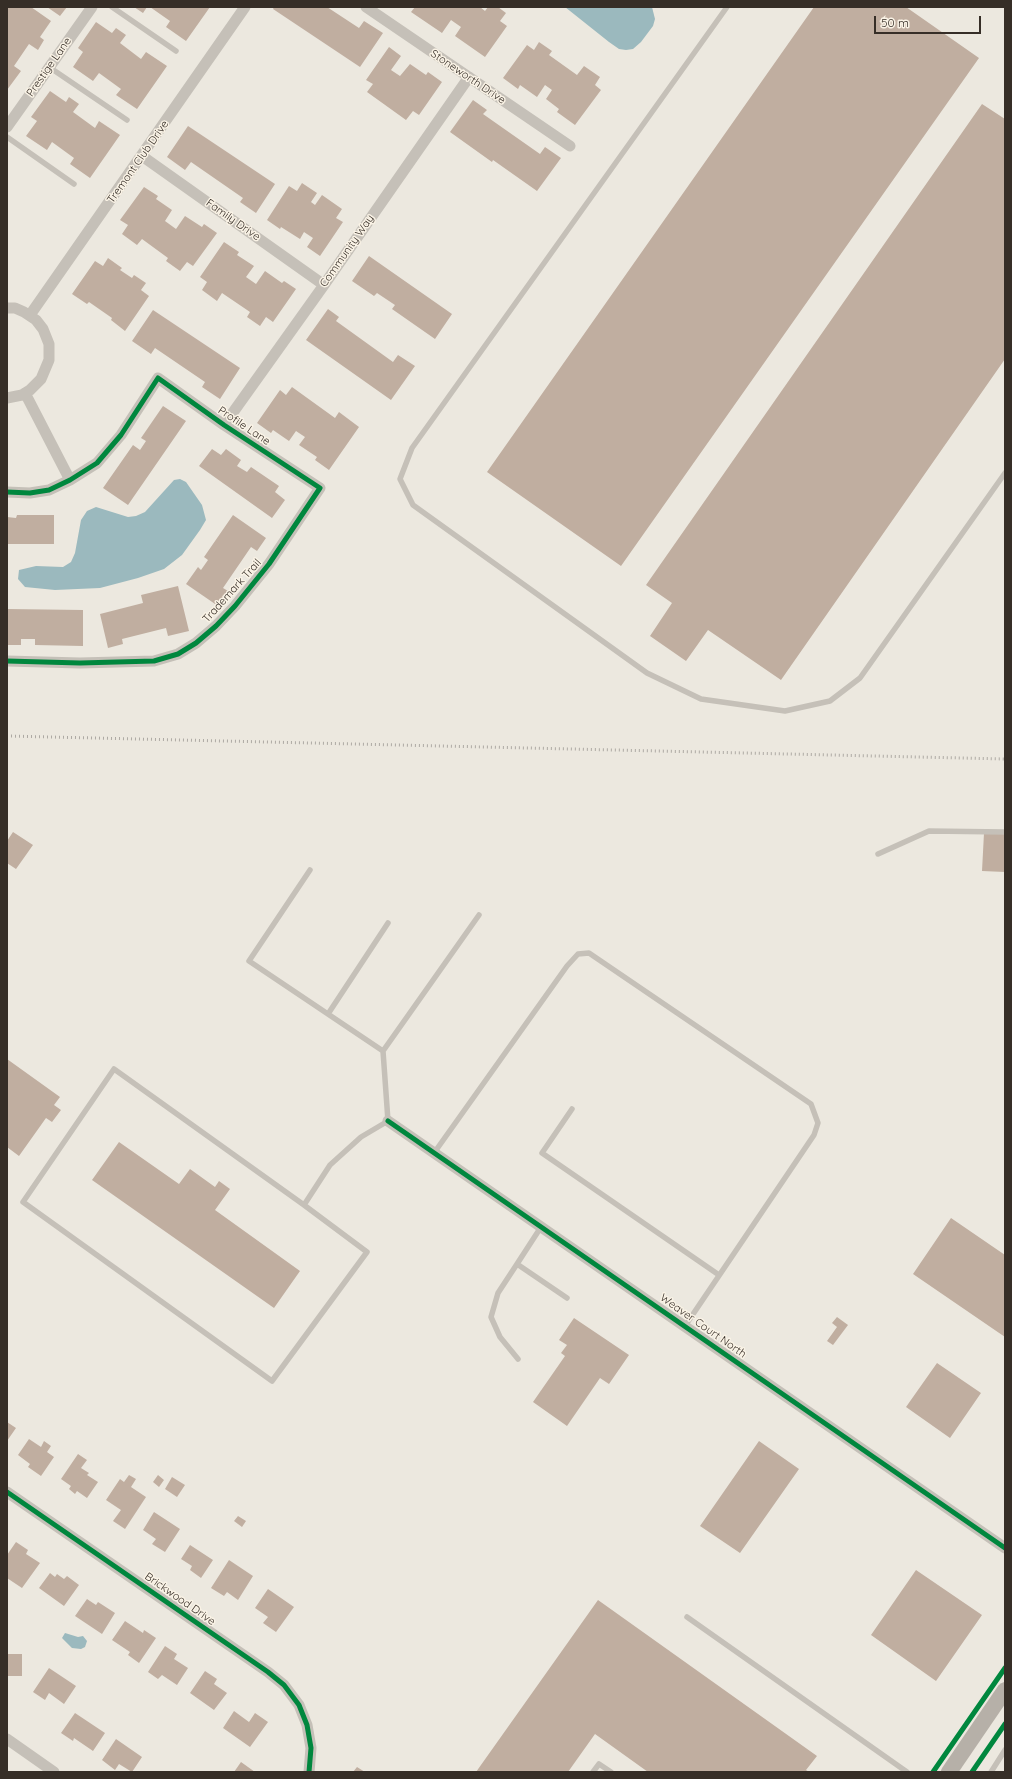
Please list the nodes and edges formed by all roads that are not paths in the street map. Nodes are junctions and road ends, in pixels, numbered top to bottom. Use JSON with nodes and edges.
{"nodes":[{"id":1,"x":92,"y":7,"type":"edge"},
{"id":2,"x":112,"y":7,"type":"edge"},
{"id":3,"x":245,"y":7,"type":"edge"},
{"id":4,"x":366,"y":7,"type":"edge"},
{"id":5,"x":727,"y":7,"type":"edge"},
{"id":6,"x":176,"y":51,"type":"dead end"},
{"id":7,"x":49,"y":67,"type":"junction"},
{"id":8,"x":469,"y":77,"type":"junction"},
{"id":9,"x":127,"y":120,"type":"dead end"},
{"id":10,"x":7,"y":127,"type":"edge"},
{"id":11,"x":7,"y":137,"type":"edge"},
{"id":12,"x":570,"y":146,"type":"dead end"},
{"id":13,"x":142,"y":156,"type":"junction"},
{"id":14,"x":74,"y":184,"type":"dead end"},
{"id":15,"x":324,"y":285,"type":"junction"},
{"id":16,"x":7,"y":308,"type":"edge"},
{"id":17,"x":30,"y":315,"type":"junction"},
{"id":18,"x":25,"y":393,"type":"junction"},
{"id":19,"x":7,"y":398,"type":"edge"},
{"id":20,"x":224,"y":425,"type":"junction"},
{"id":21,"x":1005,"y":473,"type":"edge"},
{"id":22,"x":70,"y":480,"type":"junction"},
{"id":23,"x":320,"y":488,"type":"joint"},
{"id":24,"x":7,"y":492,"type":"edge"},
{"id":25,"x":7,"y":661,"type":"edge"},
{"id":26,"x":1005,"y":832,"type":"edge"},
{"id":27,"x":878,"y":854,"type":"dead end"},
{"id":28,"x":310,"y":870,"type":"dead end"},
{"id":29,"x":480,"y":916,"type":"dead end"},
{"id":30,"x":388,"y":924,"type":"dead end"},
{"id":31,"x":328,"y":1014,"type":"junction"},
{"id":32,"x":383,"y":1051,"type":"junction"},
{"id":33,"x":572,"y":1110,"type":"dead end"},
{"id":34,"x":388,"y":1121,"type":"junction"},
{"id":35,"x":434,"y":1153,"type":"junction"},
{"id":36,"x":304,"y":1205,"type":"junction"},
{"id":37,"x":542,"y":1226,"type":"junction"},
{"id":38,"x":517,"y":1264,"type":"junction"},
{"id":39,"x":719,"y":1275,"type":"junction"},
{"id":40,"x":567,"y":1298,"type":"dead end"},
{"id":41,"x":685,"y":1326,"type":"junction"},
{"id":42,"x":518,"y":1359,"type":"dead end"},
{"id":43,"x":7,"y":1492,"type":"edge"},
{"id":44,"x":1005,"y":1548,"type":"edge"},
{"id":45,"x":687,"y":1617,"type":"dead end"},
{"id":46,"x":1005,"y":1690,"type":"edge"},
{"id":47,"x":7,"y":1739,"type":"edge"},
{"id":48,"x":1005,"y":1750,"type":"edge"},
{"id":49,"x":953,"y":1769,"type":"edge"},
{"id":50,"x":54,"y":1772,"type":"edge"},
{"id":51,"x":309,"y":1772,"type":"edge"},
{"id":52,"x":593,"y":1772,"type":"edge"},
{"id":53,"x":611,"y":1772,"type":"edge"},
{"id":54,"x":907,"y":1772,"type":"edge"},
{"id":55,"x":991,"y":1772,"type":"edge"}],
"edges":[{"from":1,"to":7,"type":"street","name":"Prestige Lane"},
{"from":2,"to":6,"type":"lane"},
{"from":3,"to":13,"type":"street","name":"Tremont Club Drive"},
{"from":4,"to":8,"type":"street","name":"Stoneworth Drive"},
{"from":5,"to":21,"type":"lane"},
{"from":7,"to":9,"type":"lane"},
{"from":7,"to":10,"type":"street","name":"Prestige Lane"},
{"from":8,"to":12,"type":"street","name":"Stoneworth Drive"},
{"from":8,"to":15,"type":"street","name":"Community Way"},
{"from":11,"to":14,"type":"lane"},
{"from":13,"to":15,"type":"street","name":"Family Drive"},
{"from":13,"to":17,"type":"street","name":"Tremont Club Drive"},
{"from":15,"to":20,"type":"street","name":"Community Way"},
{"from":16,"to":17,"type":"street"},
{"from":17,"to":18,"type":"street"},
{"from":18,"to":19,"type":"street"},
{"from":18,"to":22,"type":"street"},
{"from":20,"to":22,"type":"street","name":"Profile Lane"},
{"from":20,"to":23,"type":"street","name":"Profile Lane"},
{"from":22,"to":24,"type":"street"},
{"from":23,"to":25,"type":"street","name":"Trademark Trail"},
{"from":26,"to":27,"type":"lane"},
{"from":28,"to":31,"type":"lane"},
{"from":29,"to":32,"type":"lane"},
{"from":30,"to":31,"type":"lane"},
{"from":31,"to":32,"type":"lane"},
{"from":32,"to":34,"type":"lane"},
{"from":33,"to":39,"type":"lane"},
{"from":34,"to":35,"type":"street","name":"Weaver Court North"},
{"from":34,"to":36,"type":"lane"},
{"from":35,"to":37,"type":"street","name":"Weaver Court North"},
{"from":35,"to":39,"type":"lane"},
{"from":36,"to":36,"type":"lane"},
{"from":37,"to":38,"type":"lane"},
{"from":37,"to":41,"type":"street","name":"Weaver Court North"},
{"from":38,"to":40,"type":"lane"},
{"from":38,"to":42,"type":"lane"},
{"from":39,"to":41,"type":"lane"},
{"from":41,"to":44,"type":"street","name":"Weaver Court North"},
{"from":43,"to":51,"type":"street","name":"Brickwood Drive"},
{"from":45,"to":54,"type":"lane"},
{"from":46,"to":49,"type":"street"},
{"from":47,"to":50,"type":"street"},
{"from":48,"to":55,"type":"lane"},
{"from":52,"to":53,"type":"lane"}]}
